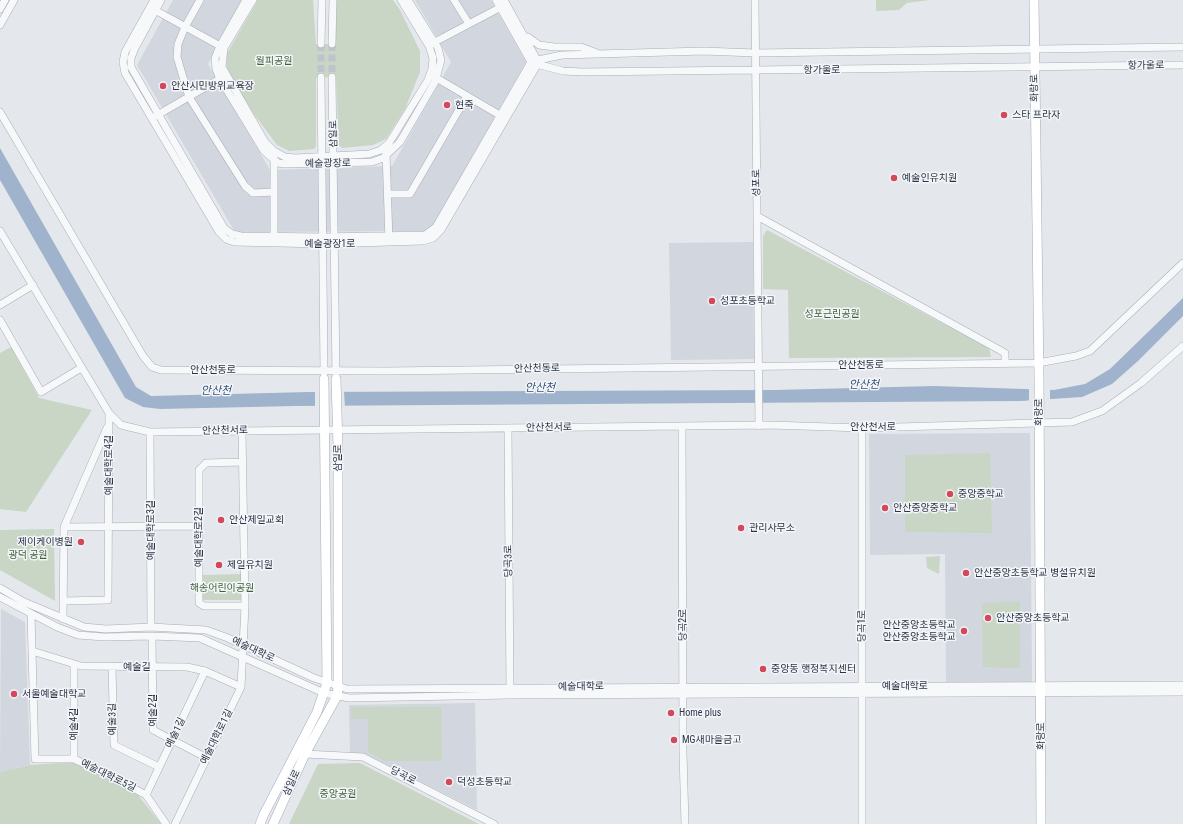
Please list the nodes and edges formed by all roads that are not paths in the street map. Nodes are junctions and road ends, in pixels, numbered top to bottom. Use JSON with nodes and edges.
{"nodes":[{"id":1,"x":5,"y":0,"type":"edge"},
{"id":2,"x":14,"y":0,"type":"edge"},
{"id":3,"x":154,"y":0,"type":"edge"},
{"id":4,"x":161,"y":0,"type":"edge"},
{"id":5,"x":200,"y":0,"type":"edge"},
{"id":6,"x":246,"y":0,"type":"edge"},
{"id":7,"x":253,"y":0,"type":"edge"},
{"id":8,"x":322,"y":0,"type":"edge"},
{"id":9,"x":333,"y":0,"type":"edge"},
{"id":10,"x":401,"y":0,"type":"edge"},
{"id":11,"x":408,"y":0,"type":"edge"},
{"id":12,"x":454,"y":0,"type":"edge"},
{"id":13,"x":496,"y":0,"type":"edge"},
{"id":14,"x":755,"y":0,"type":"edge"},
{"id":15,"x":1034,"y":0,"type":"edge"},
{"id":16,"x":504,"y":4,"type":"edge"},
{"id":17,"x":0,"y":9,"type":"edge"},
{"id":18,"x":153,"y":9,"type":"junction"},
{"id":19,"x":469,"y":24,"type":"junction"},
{"id":20,"x":0,"y":25,"type":"edge"},
{"id":21,"x":185,"y":27,"type":"junction"},
{"id":22,"x":520,"y":28,"type":"junction"},
{"id":23,"x":321,"y":44,"type":"tunnel mouth"},
{"id":24,"x":332,"y":44,"type":"tunnel mouth"},
{"id":25,"x":431,"y":44,"type":"junction"},
{"id":26,"x":222,"y":47,"type":"junction"},
{"id":27,"x":1183,"y":47,"type":"edge"},
{"id":28,"x":1035,"y":49,"type":"junction"},
{"id":29,"x":755,"y":52,"type":"junction"},
{"id":30,"x":599,"y":54,"type":"junction"},
{"id":31,"x":535,"y":62,"type":"junction"},
{"id":32,"x":1183,"y":65,"type":"edge"},
{"id":33,"x":1035,"y":68,"type":"junction"},
{"id":34,"x":755,"y":69,"type":"junction"},
{"id":35,"x":430,"y":74,"type":"junction"},
{"id":36,"x":227,"y":75,"type":"junction"},
{"id":37,"x":332,"y":77,"type":"tunnel mouth"},
{"id":38,"x":321,"y":78,"type":"tunnel mouth"},
{"id":39,"x":437,"y":78,"type":"junction"},
{"id":40,"x":220,"y":79,"type":"junction"},
{"id":41,"x":467,"y":96,"type":"junction"},
{"id":42,"x":189,"y":97,"type":"junction"},
{"id":43,"x":0,"y":112,"type":"edge"},
{"id":44,"x":503,"y":116,"type":"junction"},
{"id":45,"x":155,"y":117,"type":"junction"},
{"id":46,"x":386,"y":146,"type":"junction"},
{"id":47,"x":274,"y":151,"type":"junction"},
{"id":48,"x":386,"y":155,"type":"junction"},
{"id":49,"x":334,"y":156,"type":"junction"},
{"id":50,"x":274,"y":160,"type":"junction"},
{"id":51,"x":323,"y":161,"type":"junction"},
{"id":52,"x":334,"y":164,"type":"junction"},
{"id":53,"x":274,"y":192,"type":"junction"},
{"id":54,"x":388,"y":194,"type":"junction"},
{"id":55,"x":757,"y":216,"type":"junction"},
{"id":56,"x":0,"y":230,"type":"edge"},
{"id":57,"x":389,"y":239,"type":"junction"},
{"id":58,"x":274,"y":240,"type":"junction"},
{"id":59,"x":324,"y":241,"type":"junction"},
{"id":60,"x":335,"y":241,"type":"junction"},
{"id":61,"x":1183,"y":263,"type":"edge"},
{"id":62,"x":33,"y":285,"type":"junction"},
{"id":63,"x":0,"y":305,"type":"edge"},
{"id":64,"x":0,"y":320,"type":"edge"},
{"id":65,"x":1183,"y":346,"type":"edge"},
{"id":66,"x":1175,"y":353,"type":"junction"},
{"id":67,"x":1183,"y":354,"type":"edge"},
{"id":68,"x":1005,"y":363,"type":"junction"},
{"id":69,"x":1038,"y":363,"type":"junction"},
{"id":70,"x":759,"y":366,"type":"junction"},
{"id":71,"x":81,"y":368,"type":"junction"},
{"id":72,"x":324,"y":375,"type":"junction"},
{"id":73,"x":336,"y":375,"type":"junction"},
{"id":74,"x":109,"y":413,"type":"junction"},
{"id":75,"x":108,"y":424,"type":"junction"},
{"id":76,"x":1039,"y":424,"type":"junction"},
{"id":77,"x":682,"y":426,"type":"junction"},
{"id":78,"x":759,"y":426,"type":"junction"},
{"id":79,"x":508,"y":428,"type":"junction"},
{"id":80,"x":862,"y":428,"type":"junction"},
{"id":81,"x":325,"y":430,"type":"junction"},
{"id":82,"x":338,"y":430,"type":"junction"},
{"id":83,"x":242,"y":431,"type":"junction"},
{"id":84,"x":150,"y":432,"type":"junction"},
{"id":85,"x":242,"y":462,"type":"junction"},
{"id":86,"x":109,"y":526,"type":"junction"},
{"id":87,"x":199,"y":526,"type":"junction"},
{"id":88,"x":64,"y":527,"type":"junction"},
{"id":89,"x":151,"y":527,"type":"junction"},
{"id":90,"x":0,"y":588,"type":"edge"},
{"id":91,"x":0,"y":597,"type":"edge"},
{"id":92,"x":63,"y":600,"type":"junction"},
{"id":93,"x":245,"y":606,"type":"junction"},
{"id":94,"x":31,"y":614,"type":"junction"},
{"id":95,"x":63,"y":619,"type":"junction"},
{"id":96,"x":152,"y":627,"type":"junction"},
{"id":97,"x":152,"y":636,"type":"junction"},
{"id":98,"x":244,"y":645,"type":"junction"},
{"id":99,"x":32,"y":651,"type":"junction"},
{"id":100,"x":244,"y":656,"type":"junction"},
{"id":101,"x":74,"y":664,"type":"junction"},
{"id":102,"x":112,"y":667,"type":"junction"},
{"id":103,"x":153,"y":667,"type":"junction"},
{"id":104,"x":205,"y":671,"type":"junction"},
{"id":105,"x":327,"y":683,"type":"junction"},
{"id":106,"x":1183,"y":685,"type":"edge"},
{"id":107,"x":338,"y":686,"type":"junction"},
{"id":108,"x":241,"y":687,"type":"junction"},
{"id":109,"x":1040,"y":689,"type":"junction"},
{"id":110,"x":862,"y":690,"type":"junction"},
{"id":111,"x":683,"y":691,"type":"junction"},
{"id":112,"x":510,"y":692,"type":"junction"},
{"id":113,"x":1183,"y":692,"type":"edge"},
{"id":114,"x":324,"y":693,"type":"junction"},
{"id":115,"x":336,"y":696,"type":"junction"},
{"id":116,"x":172,"y":741,"type":"junction"},
{"id":117,"x":305,"y":754,"type":"junction"},
{"id":118,"x":207,"y":758,"type":"junction"},
{"id":119,"x":74,"y":759,"type":"junction"},
{"id":120,"x":159,"y":767,"type":"junction"},
{"id":121,"x":146,"y":795,"type":"junction"},
{"id":122,"x":166,"y":824,"type":"edge"},
{"id":123,"x":175,"y":824,"type":"edge"},
{"id":124,"x":260,"y":824,"type":"edge"},
{"id":125,"x":273,"y":824,"type":"edge"},
{"id":126,"x":494,"y":824,"type":"edge"},
{"id":127,"x":685,"y":824,"type":"edge"},
{"id":128,"x":862,"y":824,"type":"edge"},
{"id":129,"x":1041,"y":824,"type":"edge"}],
"edges":[{"from":1,"to":17,"type":"street"},
{"from":2,"to":20,"type":"street"},
{"from":3,"to":18,"type":"street","name":"예술광장1로"},
{"from":4,"to":18,"type":"street","name":"예술광장1로"},
{"from":5,"to":21,"type":"street"},
{"from":6,"to":26,"type":"street"},
{"from":7,"to":26,"type":"street"},
{"from":8,"to":23,"type":"street"},
{"from":9,"to":24,"type":"street"},
{"from":10,"to":25,"type":"street","name":"예술광장로"},
{"from":11,"to":25,"type":"street","name":"예술광장로"},
{"from":12,"to":19,"type":"street"},
{"from":13,"to":16,"type":"street"},
{"from":14,"to":29,"type":"street","name":"성포로"},
{"from":15,"to":28,"type":"main road","name":"화랑로"},
{"from":16,"to":19,"type":"street"},
{"from":16,"to":22,"type":"street"},
{"from":16,"to":31,"type":"street"},
{"from":18,"to":21,"type":"street"},
{"from":18,"to":45,"type":"street","name":"예술광장1로"},
{"from":19,"to":25,"type":"street"},
{"from":21,"to":26,"type":"street"},
{"from":21,"to":42,"type":"street"},
{"from":22,"to":30,"type":"street","name":"항가울로"},
{"from":22,"to":31,"type":"street"},
{"from":25,"to":35,"type":"street","name":"예술광장로"},
{"from":25,"to":39,"type":"street","name":"예술광장로"},
{"from":26,"to":36,"type":"street"},
{"from":26,"to":40,"type":"street"},
{"from":27,"to":28,"type":"street","name":"항가울로"},
{"from":28,"to":29,"type":"street","name":"항가울로"},
{"from":28,"to":33,"type":"main road","name":"화랑로"},
{"from":29,"to":30,"type":"street","name":"항가울로"},
{"from":29,"to":34,"type":"street","name":"성포로"},
{"from":30,"to":31,"type":"street","name":"항가울로"},
{"from":31,"to":34,"type":"street","name":"항가울로"},
{"from":31,"to":44,"type":"street","name":"예술광장1로"},
{"from":32,"to":33,"type":"street","name":"항가울로"},
{"from":33,"to":34,"type":"street","name":"항가울로"},
{"from":33,"to":69,"type":"main road","name":"화랑로"},
{"from":34,"to":55,"type":"street","name":"성포로"},
{"from":35,"to":39,"type":"street"},
{"from":35,"to":46,"type":"street","name":"예술광장로"},
{"from":36,"to":40,"type":"street"},
{"from":36,"to":47,"type":"street"},
{"from":37,"to":49,"type":"street","name":"삼일로"},
{"from":38,"to":51,"type":"street","name":"삼일로"},
{"from":39,"to":41,"type":"street"},
{"from":39,"to":48,"type":"street","name":"예술광장로"},
{"from":40,"to":42,"type":"street"},
{"from":40,"to":50,"type":"street"},
{"from":41,"to":44,"type":"street"},
{"from":41,"to":54,"type":"street"},
{"from":42,"to":45,"type":"street"},
{"from":42,"to":53,"type":"street"},
{"from":43,"to":72,"type":"street","name":"안산천동로"},
{"from":44,"to":57,"type":"street","name":"예술광장1로"},
{"from":45,"to":58,"type":"street","name":"예술광장1로"},
{"from":46,"to":48,"type":"street"},
{"from":46,"to":49,"type":"street","name":"예술광장로"},
{"from":47,"to":50,"type":"street"},
{"from":47,"to":51,"type":"street","name":"예술광장로"},
{"from":48,"to":52,"type":"street","name":"예술광장로"},
{"from":48,"to":54,"type":"street"},
{"from":49,"to":51,"type":"street","name":"예술광장로"},
{"from":49,"to":52,"type":"street","name":"삼일로"},
{"from":50,"to":51,"type":"street","name":"예술광장로"},
{"from":50,"to":53,"type":"street"},
{"from":51,"to":52,"type":"street","name":"예술광장로"},
{"from":51,"to":59,"type":"street","name":"삼일로"},
{"from":52,"to":60,"type":"street","name":"삼일로"},
{"from":53,"to":58,"type":"street"},
{"from":54,"to":57,"type":"street"},
{"from":55,"to":68,"type":"street"},
{"from":55,"to":70,"type":"street","name":"성포로"},
{"from":56,"to":62,"type":"street","name":"안산천서로"},
{"from":57,"to":60,"type":"street","name":"예술광장1로"},
{"from":58,"to":59,"type":"street","name":"예술광장1로"},
{"from":59,"to":60,"type":"street","name":"예술광장1로"},
{"from":59,"to":72,"type":"street","name":"삼일로"},
{"from":60,"to":73,"type":"street","name":"삼일로"},
{"from":61,"to":69,"type":"street","name":"안산천동로"},
{"from":62,"to":63,"type":"street"},
{"from":62,"to":71,"type":"street","name":"안산천서로"},
{"from":64,"to":71,"type":"street"},
{"from":65,"to":66,"type":"street","name":"안산천서로"},
{"from":66,"to":67,"type":"street"},
{"from":66,"to":76,"type":"street","name":"안산천서로"},
{"from":68,"to":69,"type":"street","name":"안산천동로"},
{"from":68,"to":70,"type":"street","name":"안산천동로"},
{"from":69,"to":76,"type":"main road","name":"화랑로"},
{"from":70,"to":73,"type":"street","name":"안산천동로"},
{"from":70,"to":78,"type":"street","name":"성포로"},
{"from":71,"to":74,"type":"street","name":"안산천서로"},
{"from":72,"to":73,"type":"street","name":"안산천동로"},
{"from":72,"to":81,"type":"main road","name":"삼일로"},
{"from":73,"to":82,"type":"main road","name":"삼일로"},
{"from":74,"to":75,"type":"street"},
{"from":74,"to":84,"type":"street","name":"안산천서로"},
{"from":75,"to":86,"type":"street","name":"예술대학로4길"},
{"from":75,"to":88,"type":"street","name":"예술대학로4길"},
{"from":76,"to":80,"type":"street","name":"안산천서로"},
{"from":76,"to":109,"type":"main road","name":"화랑로"},
{"from":77,"to":78,"type":"street","name":"안산천서로"},
{"from":77,"to":79,"type":"street","name":"안산천서로"},
{"from":77,"to":111,"type":"street","name":"당곡2로"},
{"from":78,"to":80,"type":"street","name":"안산천서로"},
{"from":79,"to":82,"type":"street","name":"안산천서로"},
{"from":79,"to":112,"type":"street","name":"당곡3로"},
{"from":80,"to":110,"type":"street","name":"당곡1로"},
{"from":81,"to":82,"type":"street","name":"안산천서로"},
{"from":81,"to":83,"type":"street","name":"안산천서로"},
{"from":81,"to":105,"type":"main road","name":"삼일로"},
{"from":82,"to":107,"type":"main road","name":"삼일로"},
{"from":83,"to":84,"type":"street","name":"안산천서로"},
{"from":83,"to":85,"type":"street"},
{"from":84,"to":89,"type":"street","name":"예술대학로3길"},
{"from":85,"to":87,"type":"street","name":"예술대학로2길"},
{"from":85,"to":93,"type":"street"},
{"from":86,"to":88,"type":"street"},
{"from":86,"to":89,"type":"street"},
{"from":86,"to":92,"type":"street","name":"예술대학로4길"},
{"from":87,"to":89,"type":"street"},
{"from":87,"to":93,"type":"street","name":"예술대학로2길"},
{"from":88,"to":92,"type":"street","name":"예술대학로4길"},
{"from":89,"to":96,"type":"street","name":"예술대학로3길"},
{"from":90,"to":95,"type":"street","name":"예술대학로"},
{"from":91,"to":94,"type":"street","name":"예술대학로"},
{"from":92,"to":95,"type":"street","name":"예술대학로4길"},
{"from":93,"to":98,"type":"street"},
{"from":94,"to":97,"type":"street","name":"예술대학로"},
{"from":94,"to":99,"type":"street","name":"예술대학로5길"},
{"from":95,"to":96,"type":"street","name":"예술대학로"},
{"from":96,"to":98,"type":"street","name":"예술대학로"},
{"from":97,"to":100,"type":"street","name":"예술대학로"},
{"from":97,"to":103,"type":"street"},
{"from":98,"to":100,"type":"street","name":"예술대학로1길"},
{"from":98,"to":105,"type":"street","name":"예술대학로"},
{"from":99,"to":101,"type":"street","name":"예술길"},
{"from":99,"to":119,"type":"street","name":"예술대학로5길"},
{"from":100,"to":108,"type":"street","name":"예술대학로1길"},
{"from":100,"to":114,"type":"street","name":"예술대학로"},
{"from":101,"to":102,"type":"street","name":"예술길"},
{"from":101,"to":119,"type":"street","name":"예술4길"},
{"from":102,"to":103,"type":"street","name":"예술길"},
{"from":102,"to":120,"type":"street","name":"예술3길"},
{"from":103,"to":104,"type":"street","name":"예술길"},
{"from":103,"to":116,"type":"street","name":"예술2길"},
{"from":104,"to":108,"type":"street","name":"예술길"},
{"from":104,"to":116,"type":"street","name":"예술1길"},
{"from":105,"to":107,"type":"street","name":"예술대학로"},
{"from":105,"to":114,"type":"main road","name":"삼일로"},
{"from":106,"to":109,"type":"street","name":"예술대학로"},
{"from":107,"to":112,"type":"street","name":"예술대학로"},
{"from":107,"to":115,"type":"main road","name":"삼일로"},
{"from":108,"to":118,"type":"street","name":"예술대학로1길"},
{"from":109,"to":110,"type":"street","name":"예술대학로"},
{"from":109,"to":113,"type":"street","name":"예술대학로"},
{"from":109,"to":129,"type":"main road","name":"화랑로"},
{"from":110,"to":111,"type":"street","name":"예술대학로"},
{"from":110,"to":128,"type":"street","name":"당곡1로"},
{"from":111,"to":112,"type":"street","name":"예술대학로"},
{"from":111,"to":127,"type":"street","name":"당곡2로"},
{"from":112,"to":115,"type":"street","name":"예술대학로"},
{"from":114,"to":115,"type":"street","name":"예술대학로"},
{"from":114,"to":124,"type":"main road","name":"삼일로"},
{"from":115,"to":117,"type":"main road","name":"삼일로"},
{"from":116,"to":118,"type":"street"},
{"from":116,"to":120,"type":"street","name":"예술1길"},
{"from":117,"to":125,"type":"main road","name":"삼일로"},
{"from":117,"to":126,"type":"street","name":"당곡로"},
{"from":118,"to":123,"type":"street","name":"예술대학로1길"},
{"from":119,"to":121,"type":"street","name":"예술대학로5길"},
{"from":120,"to":121,"type":"street","name":"예술1길"},
{"from":121,"to":122,"type":"street","name":"예술대학로5길"}]}
